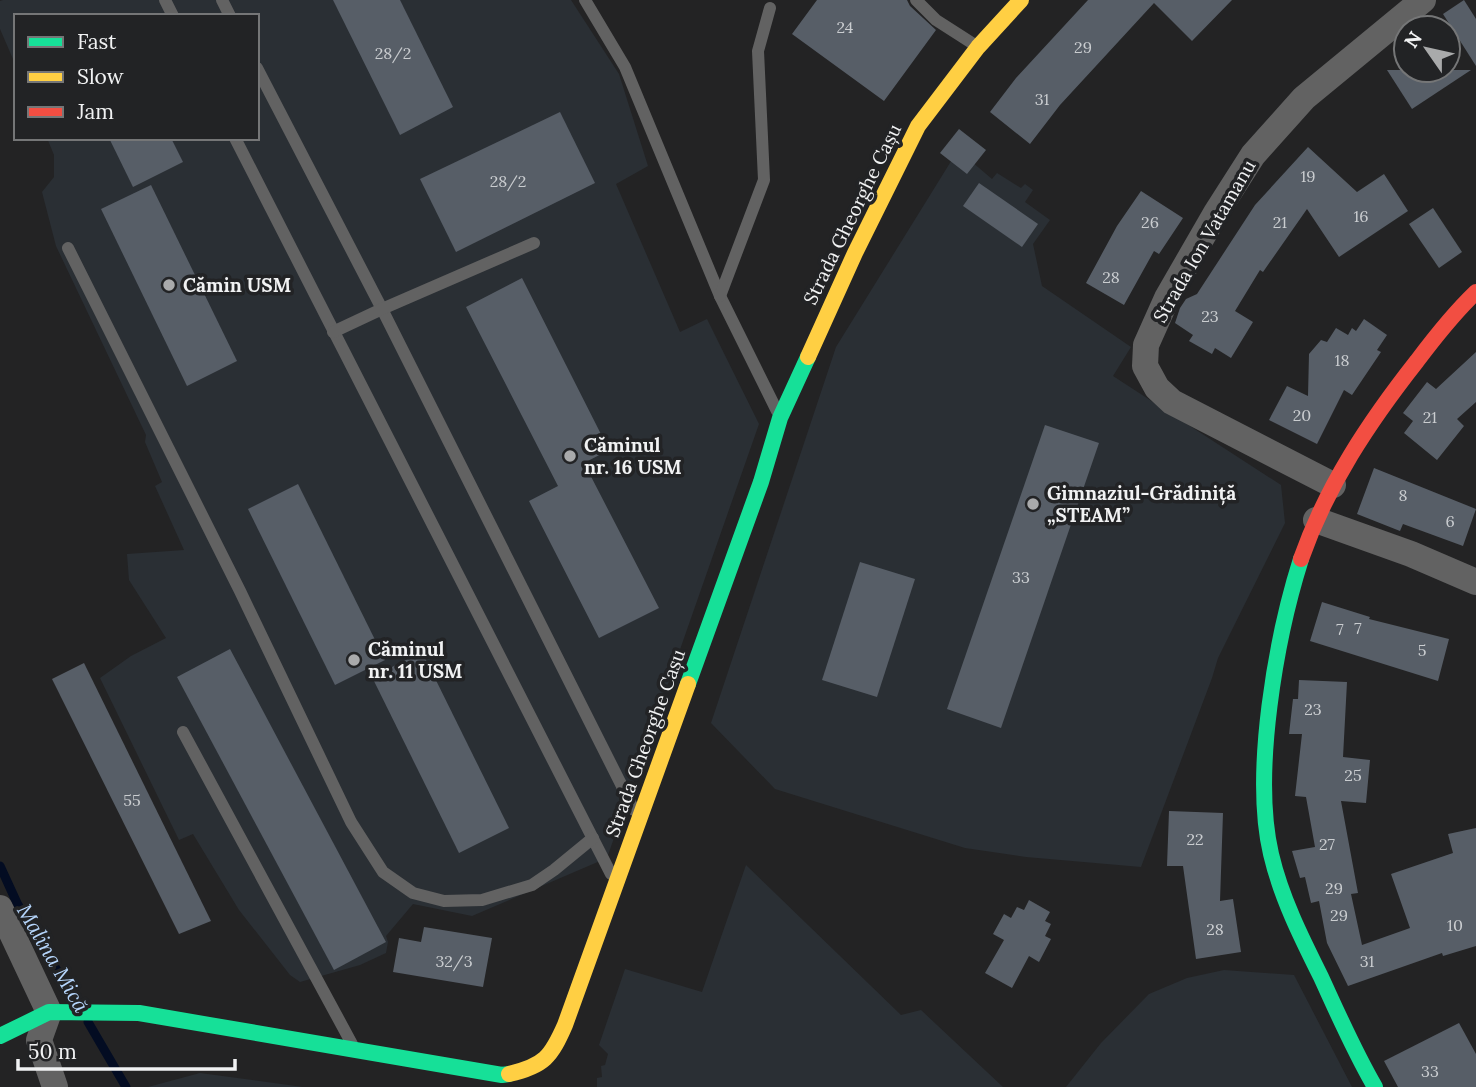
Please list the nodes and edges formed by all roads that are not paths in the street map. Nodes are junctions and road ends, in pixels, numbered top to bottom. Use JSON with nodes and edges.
{"nodes":[{"id":1,"x":585,"y":0,"type":"edge"},
{"id":2,"x":916,"y":0,"type":"edge"},
{"id":3,"x":1021,"y":0,"type":"edge"},
{"id":4,"x":1423,"y":0,"type":"edge"},
{"id":5,"x":770,"y":8,"type":"dead end"},
{"id":6,"x":978,"y":47,"type":"junction"},
{"id":7,"x":259,"y":72,"type":"edge"},
{"id":8,"x":236,"y":140,"type":"edge"},
{"id":9,"x":534,"y":243,"type":"dead end"},
{"id":10,"x":68,"y":248,"type":"dead end"},
{"id":11,"x":1476,"y":292,"type":"edge"},
{"id":12,"x":720,"y":296,"type":"junction"},
{"id":13,"x":382,"y":309,"type":"junction"},
{"id":14,"x":333,"y":332,"type":"junction"},
{"id":15,"x":780,"y":418,"type":"junction"},
{"id":16,"x":1333,"y":485,"type":"junction"},
{"id":17,"x":1316,"y":520,"type":"junction"},
{"id":18,"x":1476,"y":582,"type":"edge"},
{"id":19,"x":183,"y":732,"type":"dead end"},
{"id":20,"x":639,"y":820,"type":"junction"},
{"id":21,"x":593,"y":838,"type":"junction"},
{"id":22,"x":616,"y":883,"type":"junction"},
{"id":23,"x":0,"y":908,"type":"edge"},
{"id":24,"x":49,"y":1012,"type":"junction"},
{"id":25,"x":0,"y":1036,"type":"edge"},
{"id":26,"x":356,"y":1051,"type":"junction"},
{"id":27,"x":55,"y":1087,"type":"edge"},
{"id":28,"x":1375,"y":1087,"type":"edge"}],
"edges":[{"from":1,"to":12,"type":"lane"},
{"from":2,"to":6,"type":"lane"},
{"from":3,"to":6,"type":"street","name":"Strada Gheorghe Cașu"},
{"from":4,"to":16,"type":"street","name":"Strada Ion Vatamanu"},
{"from":5,"to":12,"type":"lane"},
{"from":6,"to":15,"type":"street","name":"Strada Gheorghe Cașu"},
{"from":7,"to":13,"type":"lane"},
{"from":8,"to":14,"type":"lane"},
{"from":9,"to":13,"type":"lane"},
{"from":10,"to":21,"type":"lane"},
{"from":11,"to":16,"type":"street"},
{"from":12,"to":15,"type":"lane"},
{"from":13,"to":14,"type":"lane"},
{"from":13,"to":20,"type":"lane"},
{"from":14,"to":21,"type":"lane"},
{"from":15,"to":20,"type":"street","name":"Strada Gheorghe Cașu"},
{"from":16,"to":17,"type":"street"},
{"from":17,"to":18,"type":"street"},
{"from":17,"to":28,"type":"street"},
{"from":19,"to":26,"type":"lane"},
{"from":20,"to":22,"type":"street","name":"Strada Gheorghe Cașu"},
{"from":21,"to":22,"type":"lane"},
{"from":22,"to":26,"type":"street","name":"Strada Gheorghe Cașu"},
{"from":23,"to":24,"type":"street"},
{"from":24,"to":25,"type":"street"},
{"from":24,"to":26,"type":"street","name":"Strada Gheorghe Cașu"},
{"from":24,"to":27,"type":"street"}]}
